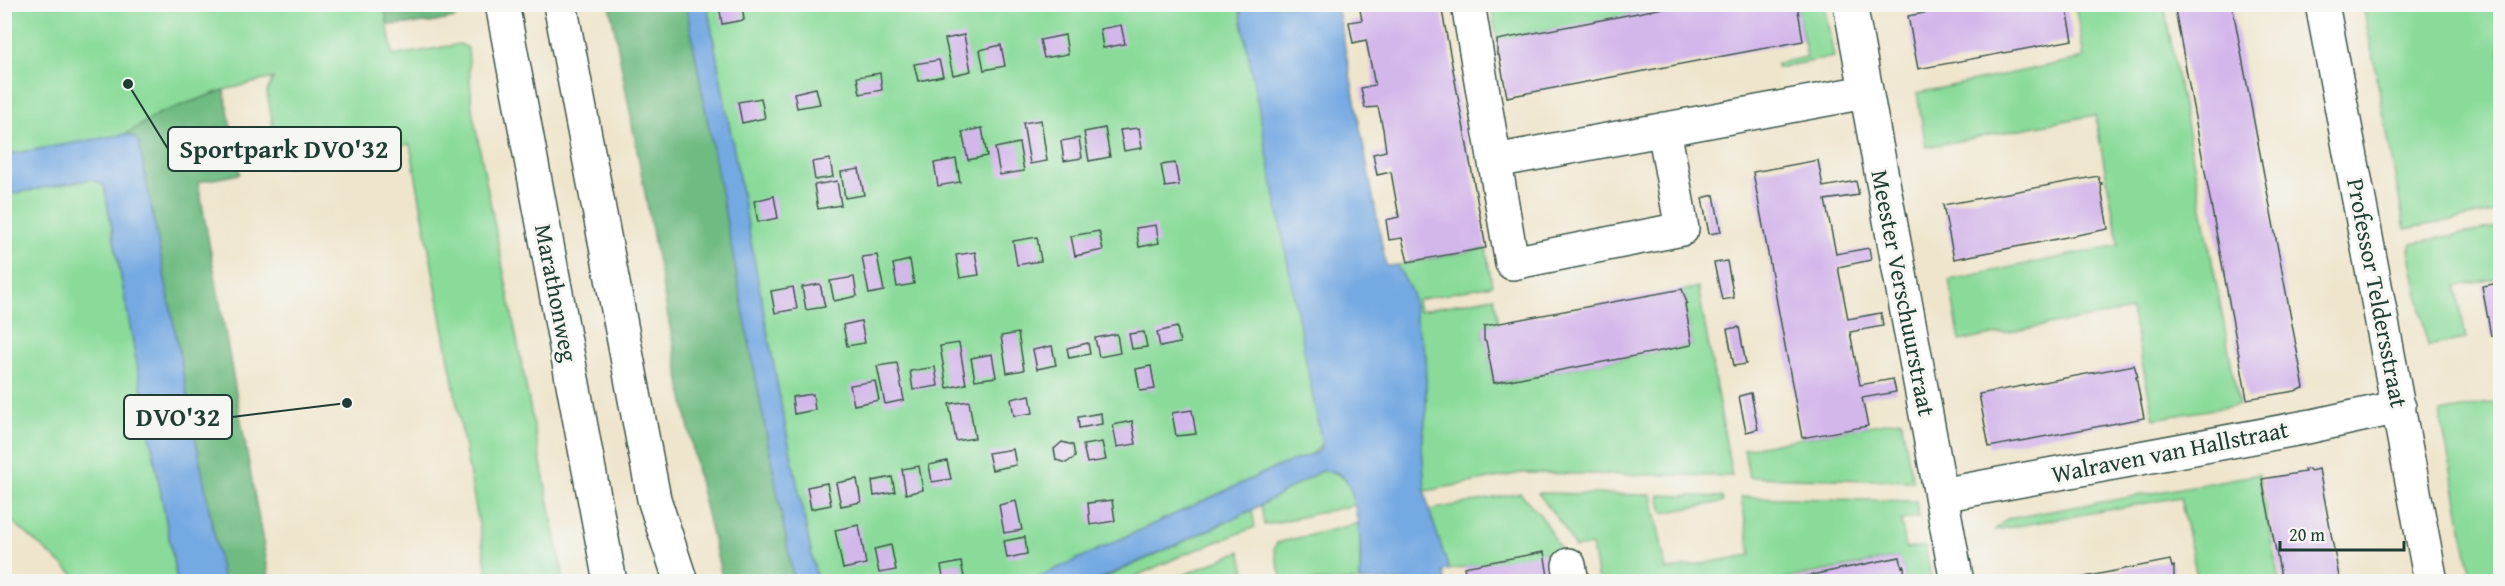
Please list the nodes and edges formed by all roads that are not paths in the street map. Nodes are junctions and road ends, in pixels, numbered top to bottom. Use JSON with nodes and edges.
{"nodes":[{"id":1,"x":502,"y":4,"type":"edge"},
{"id":2,"x":560,"y":4,"type":"edge"},
{"id":3,"x":1468,"y":4,"type":"edge"},
{"id":4,"x":1850,"y":4,"type":"edge"},
{"id":5,"x":2322,"y":4,"type":"edge"},
{"id":6,"x":1865,"y":92,"type":"junction"},
{"id":7,"x":1664,"y":129,"type":"junction"},
{"id":8,"x":1495,"y":161,"type":"junction"},
{"id":9,"x":2398,"y":407,"type":"junction"},
{"id":10,"x":1941,"y":495,"type":"junction"},
{"id":11,"x":654,"y":499,"type":"junction"},
{"id":12,"x":610,"y":582,"type":"edge"},
{"id":13,"x":658,"y":582,"type":"edge"},
{"id":14,"x":681,"y":582,"type":"edge"},
{"id":15,"x":1957,"y":582,"type":"edge"},
{"id":16,"x":2431,"y":582,"type":"edge"}],
"edges":[{"from":1,"to":12,"type":"street","name":"Marathonweg"},
{"from":2,"to":11,"type":"street"},
{"from":3,"to":8,"type":"street"},
{"from":4,"to":6,"type":"street","name":"Meester Verschuurstraat"},
{"from":5,"to":9,"type":"street","name":"Professor Teldersstraat"},
{"from":6,"to":7,"type":"street"},
{"from":6,"to":10,"type":"street","name":"Meester Verschuurstraat"},
{"from":7,"to":8,"type":"street"},
{"from":7,"to":8,"type":"street"},
{"from":9,"to":10,"type":"street","name":"Walraven van Hallstraat"},
{"from":9,"to":16,"type":"street","name":"Professor Teldersstraat"},
{"from":10,"to":15,"type":"street","name":"Meester Verschuurstraat"},
{"from":11,"to":13,"type":"street"},
{"from":11,"to":14,"type":"street"}]}
